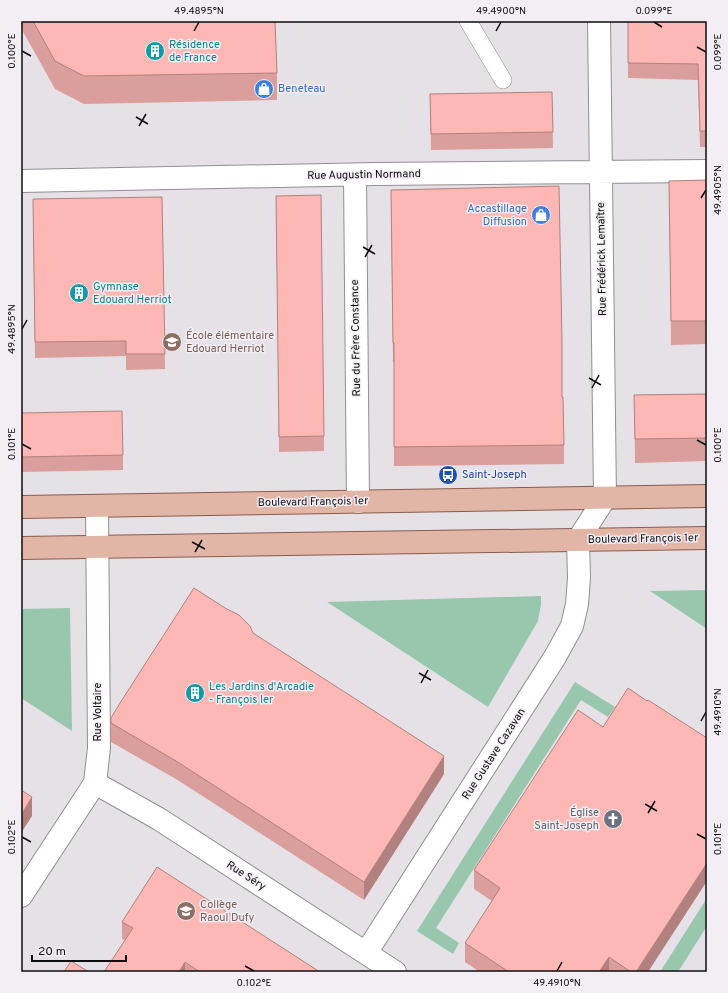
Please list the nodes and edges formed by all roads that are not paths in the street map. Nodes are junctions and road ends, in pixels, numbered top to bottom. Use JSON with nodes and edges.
{"nodes":[{"id":1,"x":468,"y":21,"type":"edge"},
{"id":2,"x":599,"y":21,"type":"edge"},
{"id":3,"x":503,"y":80,"type":"dead end"},
{"id":4,"x":707,"y":171,"type":"edge"},
{"id":5,"x":601,"y":172,"type":"junction"},
{"id":6,"x":355,"y":175,"type":"junction"},
{"id":7,"x":21,"y":181,"type":"edge"},
{"id":8,"x":707,"y":496,"type":"edge"},
{"id":9,"x":605,"y":498,"type":"junction"},
{"id":10,"x":358,"y":502,"type":"junction"},
{"id":11,"x":97,"y":506,"type":"junction"},
{"id":12,"x":21,"y":507,"type":"edge"},
{"id":13,"x":707,"y":538,"type":"edge"},
{"id":14,"x":578,"y":540,"type":"junction"},
{"id":15,"x":97,"y":546,"type":"junction"},
{"id":16,"x":21,"y":548,"type":"edge"},
{"id":17,"x":95,"y":783,"type":"junction"},
{"id":18,"x":21,"y":896,"type":"edge"},
{"id":19,"x":366,"y":953,"type":"junction"},
{"id":20,"x":395,"y":972,"type":"edge"}],
"edges":[{"from":1,"to":3,"type":"lane"},
{"from":2,"to":5,"type":"street","name":"Rue Frédérick Lemaître"},
{"from":4,"to":5,"type":"street","name":"Rue Augustin Normand"},
{"from":5,"to":6,"type":"street","name":"Rue Augustin Normand"},
{"from":5,"to":9,"type":"street","name":"Rue Frédérick Lemaître"},
{"from":6,"to":7,"type":"street","name":"Rue Augustin Normand"},
{"from":6,"to":10,"type":"street","name":"Rue du Frère Constance"},
{"from":8,"to":9,"type":"main road","name":"Boulevard François 1er"},
{"from":9,"to":10,"type":"main road","name":"Boulevard François 1er"},
{"from":9,"to":14,"type":"street","name":"Boulevard François 1er"},
{"from":10,"to":11,"type":"main road","name":"Boulevard François 1er"},
{"from":11,"to":12,"type":"main road","name":"Boulevard François 1er"},
{"from":11,"to":15,"type":"street","name":"Rue Voltaire"},
{"from":13,"to":14,"type":"main road","name":"Boulevard François 1er"},
{"from":14,"to":15,"type":"main road","name":"Boulevard François 1er"},
{"from":14,"to":19,"type":"street","name":"Rue Gustave Cazavan"},
{"from":15,"to":16,"type":"main road","name":"Boulevard François 1er"},
{"from":15,"to":17,"type":"street","name":"Rue Voltaire"},
{"from":17,"to":18,"type":"street","name":"Rue Voltaire"},
{"from":17,"to":19,"type":"street","name":"Rue Séry"},
{"from":19,"to":20,"type":"street","name":"Rue Séry"}]}
